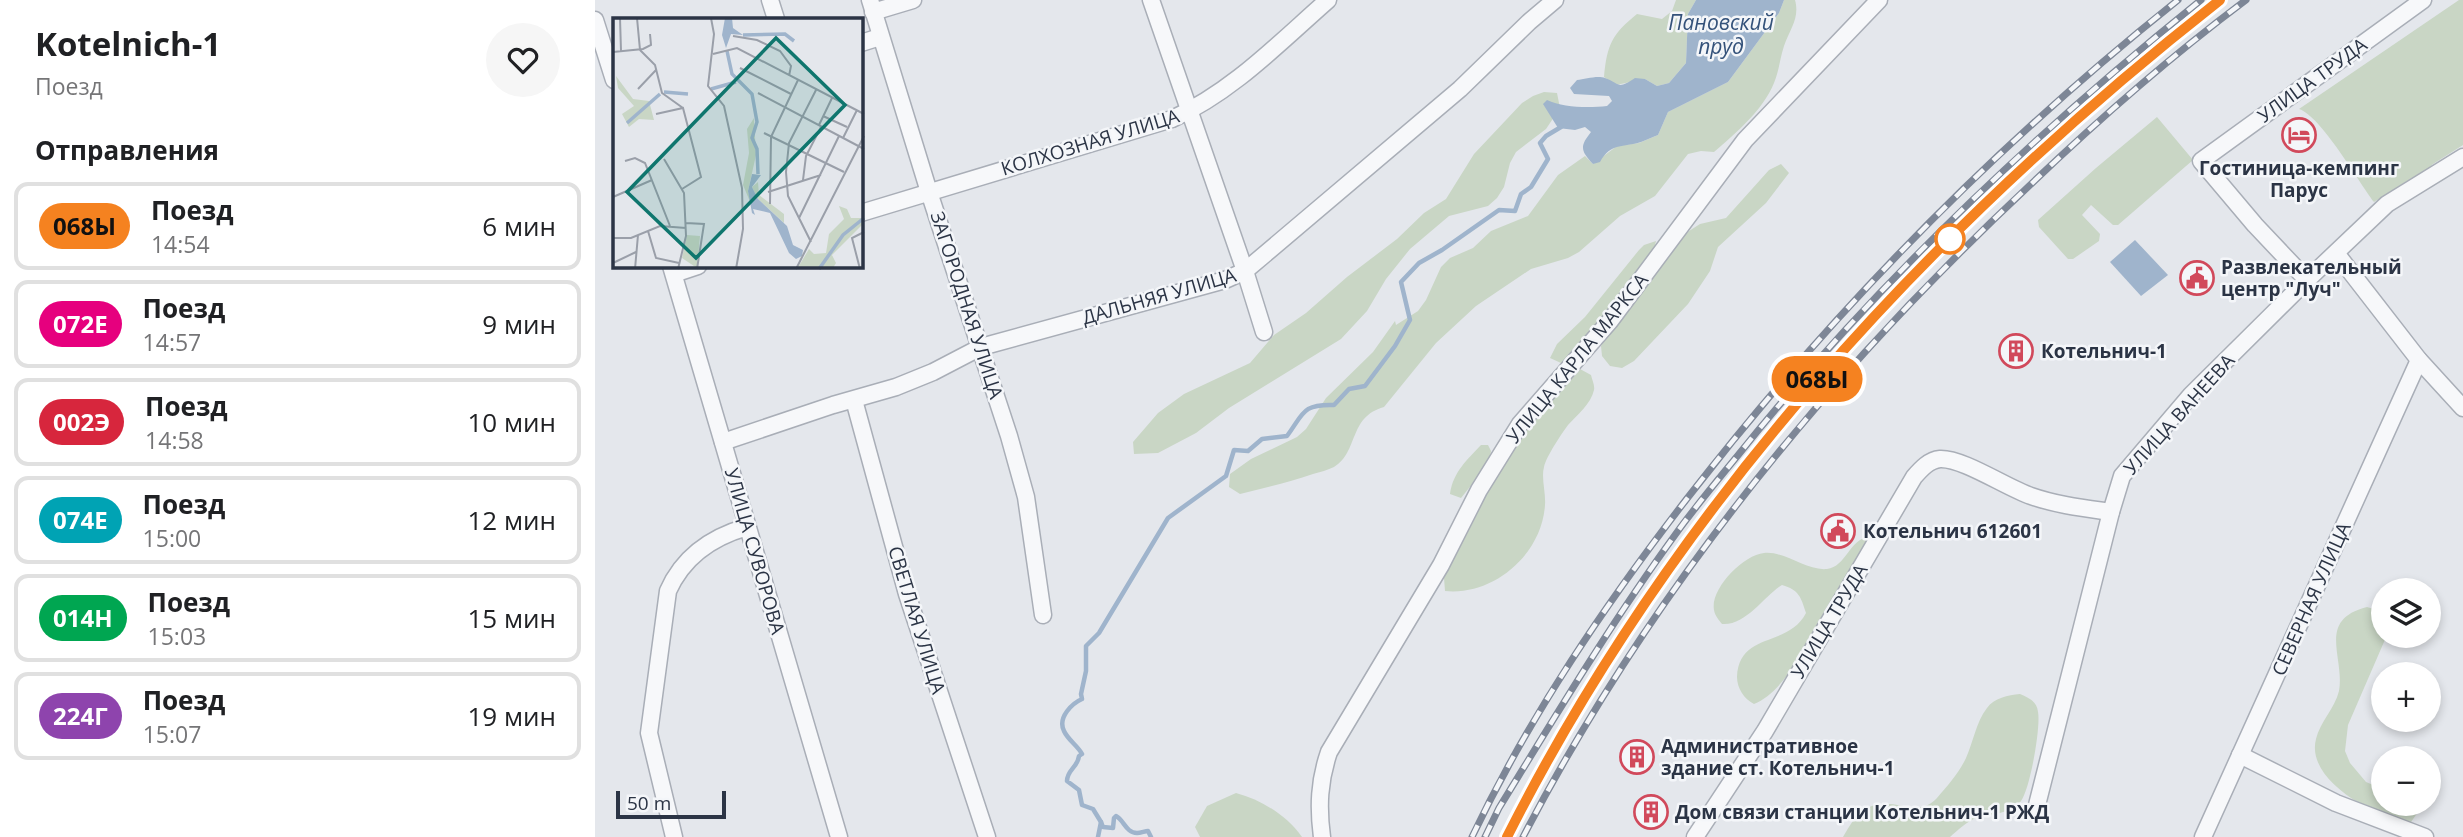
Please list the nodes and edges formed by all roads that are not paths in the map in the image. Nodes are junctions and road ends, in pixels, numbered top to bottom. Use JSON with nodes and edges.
{"nodes":[{"id":1,"x":770,"y":0,"type":"edge"},
{"id":2,"x":913,"y":0,"type":"edge"},
{"id":3,"x":1151,"y":0,"type":"edge"},
{"id":4,"x":1328,"y":0,"type":"edge"},
{"id":5,"x":1555,"y":0,"type":"edge"},
{"id":6,"x":1879,"y":0,"type":"edge"},
{"id":7,"x":2423,"y":0,"type":"edge"},
{"id":8,"x":871,"y":6,"type":"edge"},
{"id":9,"x":776,"y":18,"type":"edge"},
{"id":10,"x":595,"y":20,"type":"edge"},
{"id":11,"x":880,"y":37,"type":"junction"},
{"id":12,"x":863,"y":42,"type":"edge"},
{"id":13,"x":613,"y":77,"type":"edge"},
{"id":14,"x":1191,"y":111,"type":"junction"},
{"id":15,"x":2463,"y":157,"type":"edge"},
{"id":16,"x":929,"y":192,"type":"junction"},
{"id":17,"x":863,"y":213,"type":"edge"},
{"id":18,"x":2336,"y":253,"type":"junction"},
{"id":19,"x":672,"y":270,"type":"edge"},
{"id":20,"x":1245,"y":271,"type":"junction"},
{"id":21,"x":2307,"y":280,"type":"junction"},
{"id":22,"x":1264,"y":332,"type":"dead end"},
{"id":23,"x":981,"y":347,"type":"junction"},
{"id":24,"x":2419,"y":360,"type":"junction"},
{"id":25,"x":854,"y":400,"type":"junction"},
{"id":26,"x":2463,"y":408,"type":"edge"},
{"id":27,"x":723,"y":442,"type":"junction"},
{"id":28,"x":2111,"y":512,"type":"junction"},
{"id":29,"x":747,"y":527,"type":"junction"},
{"id":30,"x":1043,"y":615,"type":"dead end"},
{"id":31,"x":2240,"y":755,"type":"junction"},
{"id":32,"x":2036,"y":809,"type":"dead end"},
{"id":33,"x":674,"y":837,"type":"edge"},
{"id":34,"x":839,"y":837,"type":"edge"},
{"id":35,"x":987,"y":837,"type":"edge"},
{"id":36,"x":1322,"y":837,"type":"edge"},
{"id":37,"x":1695,"y":837,"type":"edge"},
{"id":38,"x":2203,"y":837,"type":"edge"},
{"id":39,"x":2425,"y":837,"type":"edge"}],
"edges":[{"from":1,"to":9,"type":"street"},
{"from":2,"to":8,"type":"street"},
{"from":3,"to":14,"type":"street"},
{"from":4,"to":14,"type":"street","name":"КОЛХОЗНАЯ УЛИЦА"},
{"from":5,"to":20,"type":"street","name":"ДАЛЬНЯЯ УЛИЦА"},
{"from":6,"to":36,"type":"street","name":"УЛИЦА КАРЛА МАРКСА"},
{"from":7,"to":21,"type":"street","name":"УЛИЦА ТРУДА"},
{"from":8,"to":11,"type":"street","name":"ЗАГОРОДНАЯ УЛИЦА"},
{"from":10,"to":13,"type":"street"},
{"from":11,"to":12,"type":"street"},
{"from":11,"to":16,"type":"street","name":"ЗАГОРОДНАЯ УЛИЦА"},
{"from":14,"to":16,"type":"street","name":"КОЛХОЗНАЯ УЛИЦА"},
{"from":14,"to":20,"type":"street"},
{"from":15,"to":18,"type":"street","name":"УЛИЦА ВАНЕЕВА"},
{"from":16,"to":17,"type":"street","name":"КОЛХОЗНАЯ УЛИЦА"},
{"from":16,"to":23,"type":"street","name":"ЗАГОРОДНАЯ УЛИЦА"},
{"from":18,"to":21,"type":"street","name":"УЛИЦА ВАНЕЕВА"},
{"from":18,"to":24,"type":"street"},
{"from":19,"to":27,"type":"street","name":"УЛИЦА СУВОРОВА"},
{"from":20,"to":22,"type":"street"},
{"from":20,"to":23,"type":"street","name":"ДАЛЬНЯЯ УЛИЦА"},
{"from":21,"to":28,"type":"street","name":"УЛИЦА ВАНЕЕВА"},
{"from":23,"to":25,"type":"street","name":"ДАЛЬНЯЯ УЛИЦА"},
{"from":23,"to":30,"type":"street","name":"ЗАГОРОДНАЯ УЛИЦА"},
{"from":24,"to":26,"type":"street"},
{"from":24,"to":31,"type":"street","name":"СЕВЕРНАЯ УЛИЦА"},
{"from":25,"to":27,"type":"street","name":"ДАЛЬНЯЯ УЛИЦА"},
{"from":25,"to":35,"type":"street","name":"СВЕТЛАЯ УЛИЦА"},
{"from":27,"to":29,"type":"street","name":"УЛИЦА СУВОРОВА"},
{"from":28,"to":32,"type":"street","name":"УЛИЦА ВАНЕЕВА"},
{"from":28,"to":37,"type":"street","name":"УЛИЦА ТРУДА"},
{"from":29,"to":33,"type":"street"},
{"from":29,"to":34,"type":"street","name":"УЛИЦА СУВОРОВА"},
{"from":31,"to":38,"type":"street","name":"СЕВЕРНАЯ УЛИЦА"},
{"from":31,"to":39,"type":"street"}]}
